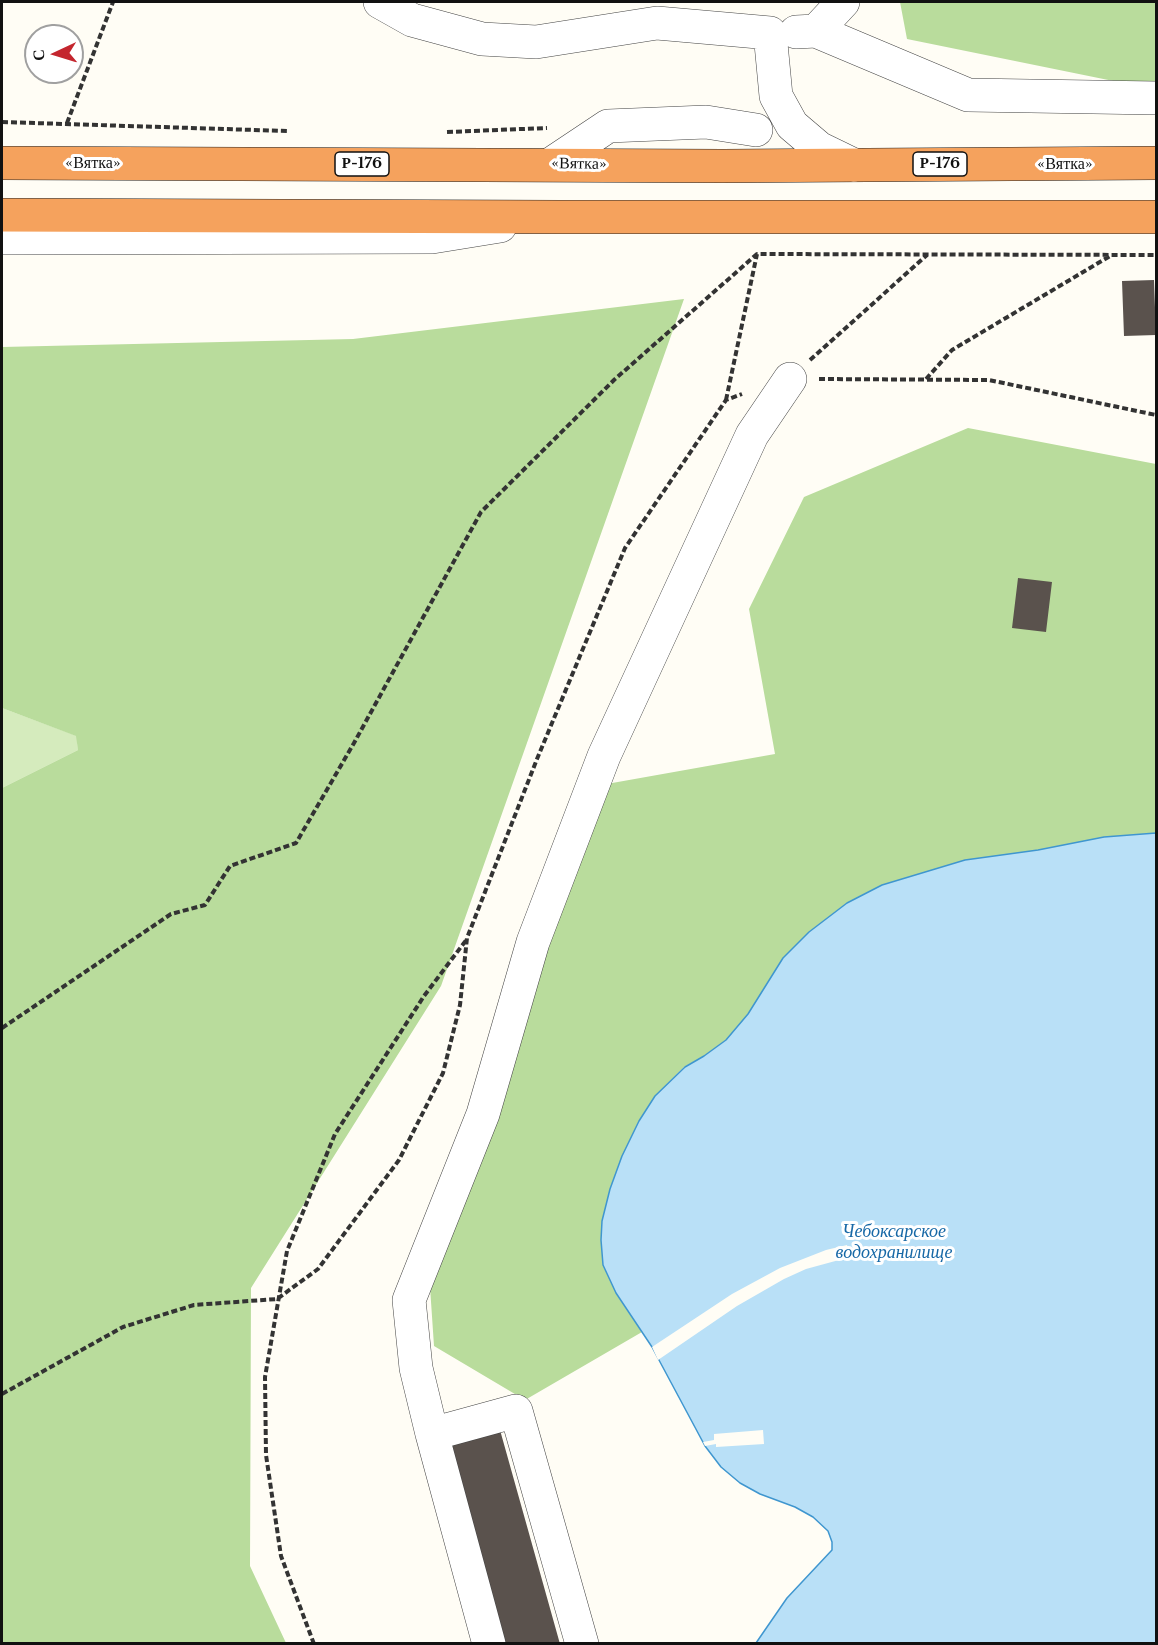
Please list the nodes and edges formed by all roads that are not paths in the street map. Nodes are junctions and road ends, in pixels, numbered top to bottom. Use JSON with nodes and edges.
{"nodes":[{"id":1,"x":380,"y":2,"type":"edge"},
{"id":2,"x":843,"y":2,"type":"edge"},
{"id":3,"x":816,"y":31,"type":"junction"},
{"id":4,"x":770,"y":33,"type":"junction"},
{"id":5,"x":776,"y":96,"type":"junction"},
{"id":6,"x":1156,"y":98,"type":"edge"},
{"id":7,"x":756,"y":130,"type":"junction"},
{"id":8,"x":2,"y":163,"type":"edge"},
{"id":9,"x":1156,"y":163,"type":"edge"},
{"id":10,"x":551,"y":164,"type":"junction"},
{"id":11,"x":854,"y":165,"type":"junction"},
{"id":12,"x":723,"y":166,"type":"junction"},
{"id":13,"x":2,"y":215,"type":"edge"},
{"id":14,"x":556,"y":217,"type":"junction"},
{"id":15,"x":1156,"y":217,"type":"edge"},
{"id":16,"x":2,"y":238,"type":"edge"},
{"id":17,"x":790,"y":379,"type":"road end"},
{"id":18,"x":432,"y":1434,"type":"junction"},
{"id":19,"x":489,"y":1644,"type":"edge"},
{"id":20,"x":582,"y":1644,"type":"edge"}],
"edges":[{"from":1,"to":4,"type":"street"},
{"from":2,"to":3,"type":"street"},
{"from":3,"to":4,"type":"street"},
{"from":3,"to":6,"type":"street"},
{"from":4,"to":5,"type":"street"},
{"from":5,"to":7,"type":"street"},
{"from":5,"to":11,"type":"street"},
{"from":7,"to":10,"type":"street"},
{"from":7,"to":12,"type":"street"},
{"from":8,"to":10,"type":"highway","name":"«Вятка»","number":"Р-176"},
{"from":9,"to":11,"type":"highway","name":"«Вятка»","number":"Р-176"},
{"from":10,"to":12,"type":"highway","name":"«Вятка»","number":"Р-176"},
{"from":11,"to":12,"type":"highway","name":"«Вятка»","number":"Р-176"},
{"from":13,"to":14,"type":"highway"},
{"from":14,"to":15,"type":"highway"},
{"from":14,"to":16,"type":"street"},
{"from":17,"to":18,"type":"street"},
{"from":18,"to":19,"type":"street"},
{"from":18,"to":20,"type":"street"}]}
